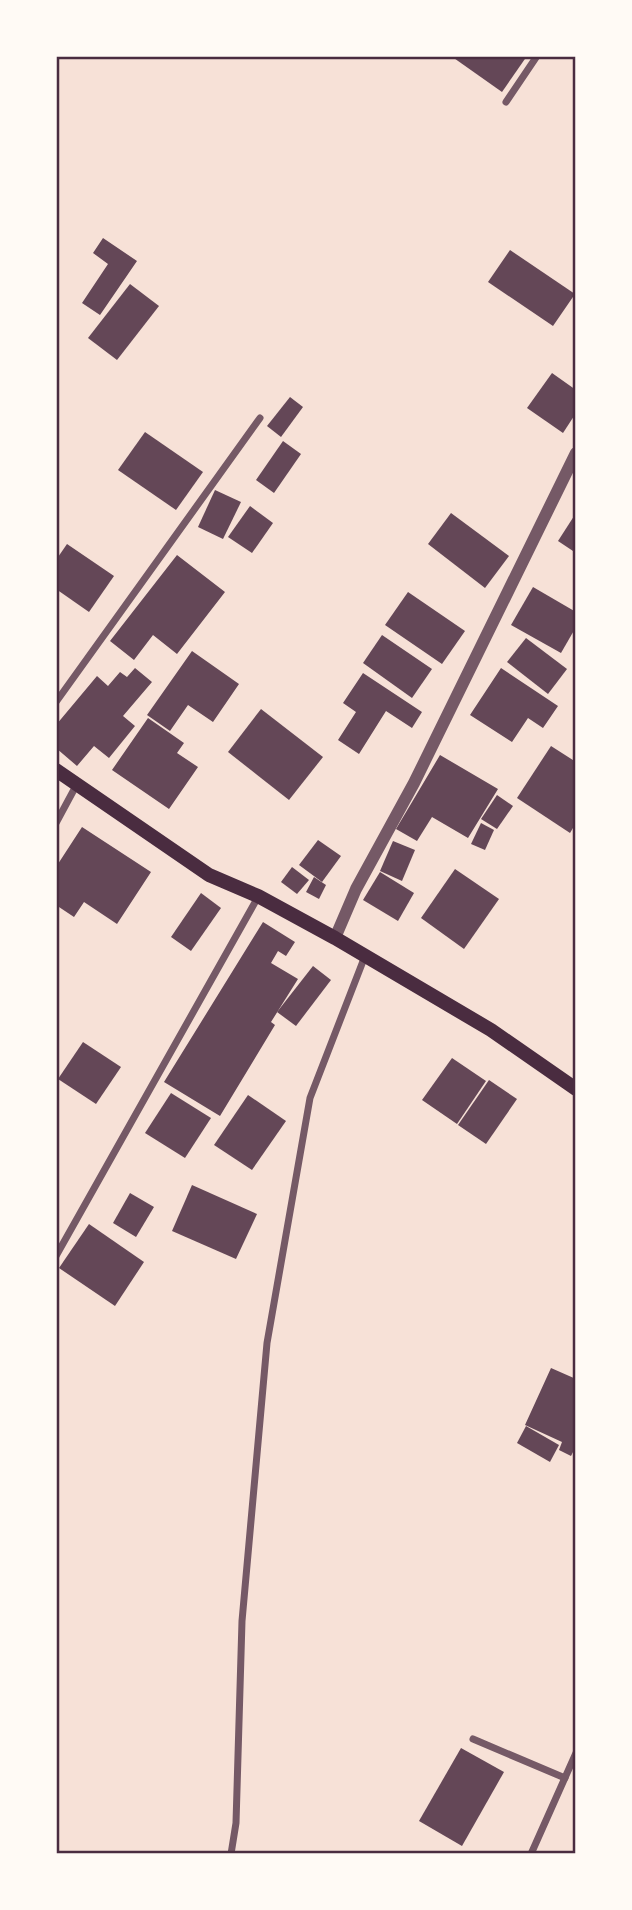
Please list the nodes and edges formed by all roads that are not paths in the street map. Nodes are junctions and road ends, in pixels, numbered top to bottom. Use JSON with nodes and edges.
{"nodes":[{"id":1,"x":537,"y":56,"type":"edge"},
{"id":2,"x":506,"y":102,"type":"dead end"},
{"id":3,"x":260,"y":418,"type":"dead end"},
{"id":4,"x":576,"y":453,"type":"edge"},
{"id":5,"x":56,"y":702,"type":"edge"},
{"id":6,"x":56,"y":770,"type":"edge"},
{"id":7,"x":77,"y":784,"type":"junction"},
{"id":8,"x":56,"y":823,"type":"edge"},
{"id":9,"x":258,"y":896,"type":"junction"},
{"id":10,"x":335,"y":938,"type":"junction"},
{"id":11,"x":365,"y":956,"type":"junction"},
{"id":12,"x":576,"y":1089,"type":"edge"},
{"id":13,"x":56,"y":1256,"type":"edge"},
{"id":14,"x":473,"y":1740,"type":"dead end"},
{"id":15,"x":576,"y":1753,"type":"edge"},
{"id":16,"x":565,"y":1778,"type":"junction"},
{"id":17,"x":231,"y":1854,"type":"edge"},
{"id":18,"x":531,"y":1854,"type":"edge"}],
"edges":[{"from":1,"to":2,"type":"street"},
{"from":3,"to":5,"type":"street"},
{"from":4,"to":10,"type":"street"},
{"from":6,"to":7,"type":"main road"},
{"from":7,"to":8,"type":"street"},
{"from":7,"to":9,"type":"main road"},
{"from":9,"to":10,"type":"main road"},
{"from":9,"to":13,"type":"street"},
{"from":10,"to":11,"type":"main road"},
{"from":11,"to":12,"type":"main road"},
{"from":11,"to":17,"type":"street"},
{"from":14,"to":16,"type":"street"},
{"from":15,"to":16,"type":"street"},
{"from":16,"to":18,"type":"street"}]}
